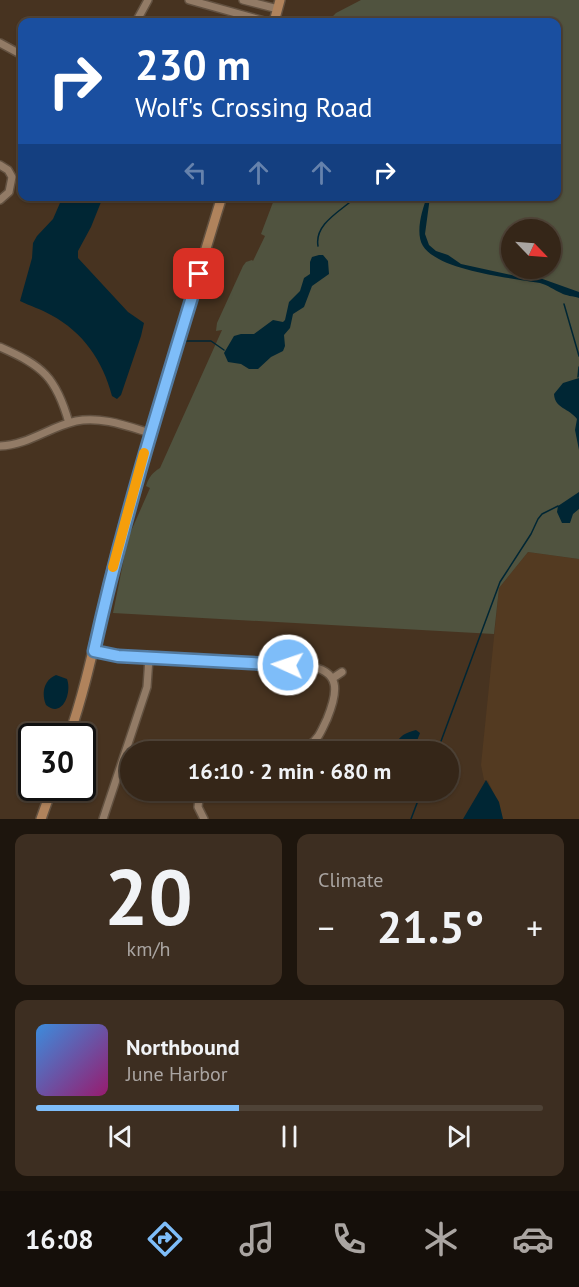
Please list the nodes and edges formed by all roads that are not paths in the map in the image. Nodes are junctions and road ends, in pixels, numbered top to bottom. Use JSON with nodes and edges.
{"nodes":[{"id":1,"x":148,"y":0,"type":"edge"},
{"id":2,"x":189,"y":0,"type":"edge"},
{"id":3,"x":243,"y":0,"type":"edge"},
{"id":4,"x":279,"y":4,"type":"edge"},
{"id":5,"x":138,"y":18,"type":"edge"},
{"id":6,"x":254,"y":18,"type":"edge"},
{"id":7,"x":0,"y":43,"type":"edge"},
{"id":8,"x":18,"y":53,"type":"edge"},
{"id":9,"x":0,"y":165,"type":"edge"},
{"id":10,"x":0,"y":200,"type":"edge"},
{"id":11,"x":220,"y":201,"type":"edge"},
{"id":12,"x":0,"y":347,"type":"edge"},
{"id":13,"x":69,"y":423,"type":"junction"},
{"id":14,"x":150,"y":433,"type":"junction"},
{"id":15,"x":0,"y":446,"type":"edge"},
{"id":16,"x":94,"y":651,"type":"junction"},
{"id":17,"x":149,"y":658,"type":"junction"},
{"id":18,"x":342,"y":672,"type":"dead end"},
{"id":19,"x":333,"y":678,"type":"junction"},
{"id":20,"x":73,"y":723,"type":"edge"},
{"id":21,"x":314,"y":741,"type":"edge"},
{"id":22,"x":47,"y":801,"type":"edge"},
{"id":23,"x":198,"y":801,"type":"edge"},
{"id":24,"x":41,"y":819,"type":"edge"},
{"id":25,"x":103,"y":819,"type":"edge"},
{"id":26,"x":204,"y":819,"type":"edge"}],
"edges":[{"from":1,"to":5,"type":"street"},
{"from":2,"to":6,"type":"street"},
{"from":3,"to":4,"type":"street"},
{"from":7,"to":8,"type":"street"},
{"from":9,"to":10,"type":"street"},
{"from":11,"to":14,"type":"main road"},
{"from":12,"to":13,"type":"street"},
{"from":13,"to":14,"type":"street"},
{"from":13,"to":15,"type":"street"},
{"from":14,"to":16,"type":"main road"},
{"from":16,"to":17,"type":"street"},
{"from":16,"to":20,"type":"main road"},
{"from":17,"to":19,"type":"street"},
{"from":17,"to":25,"type":"street"},
{"from":18,"to":19,"type":"street"},
{"from":19,"to":21,"type":"street"},
{"from":22,"to":24,"type":"main road"},
{"from":23,"to":26,"type":"street"}]}
